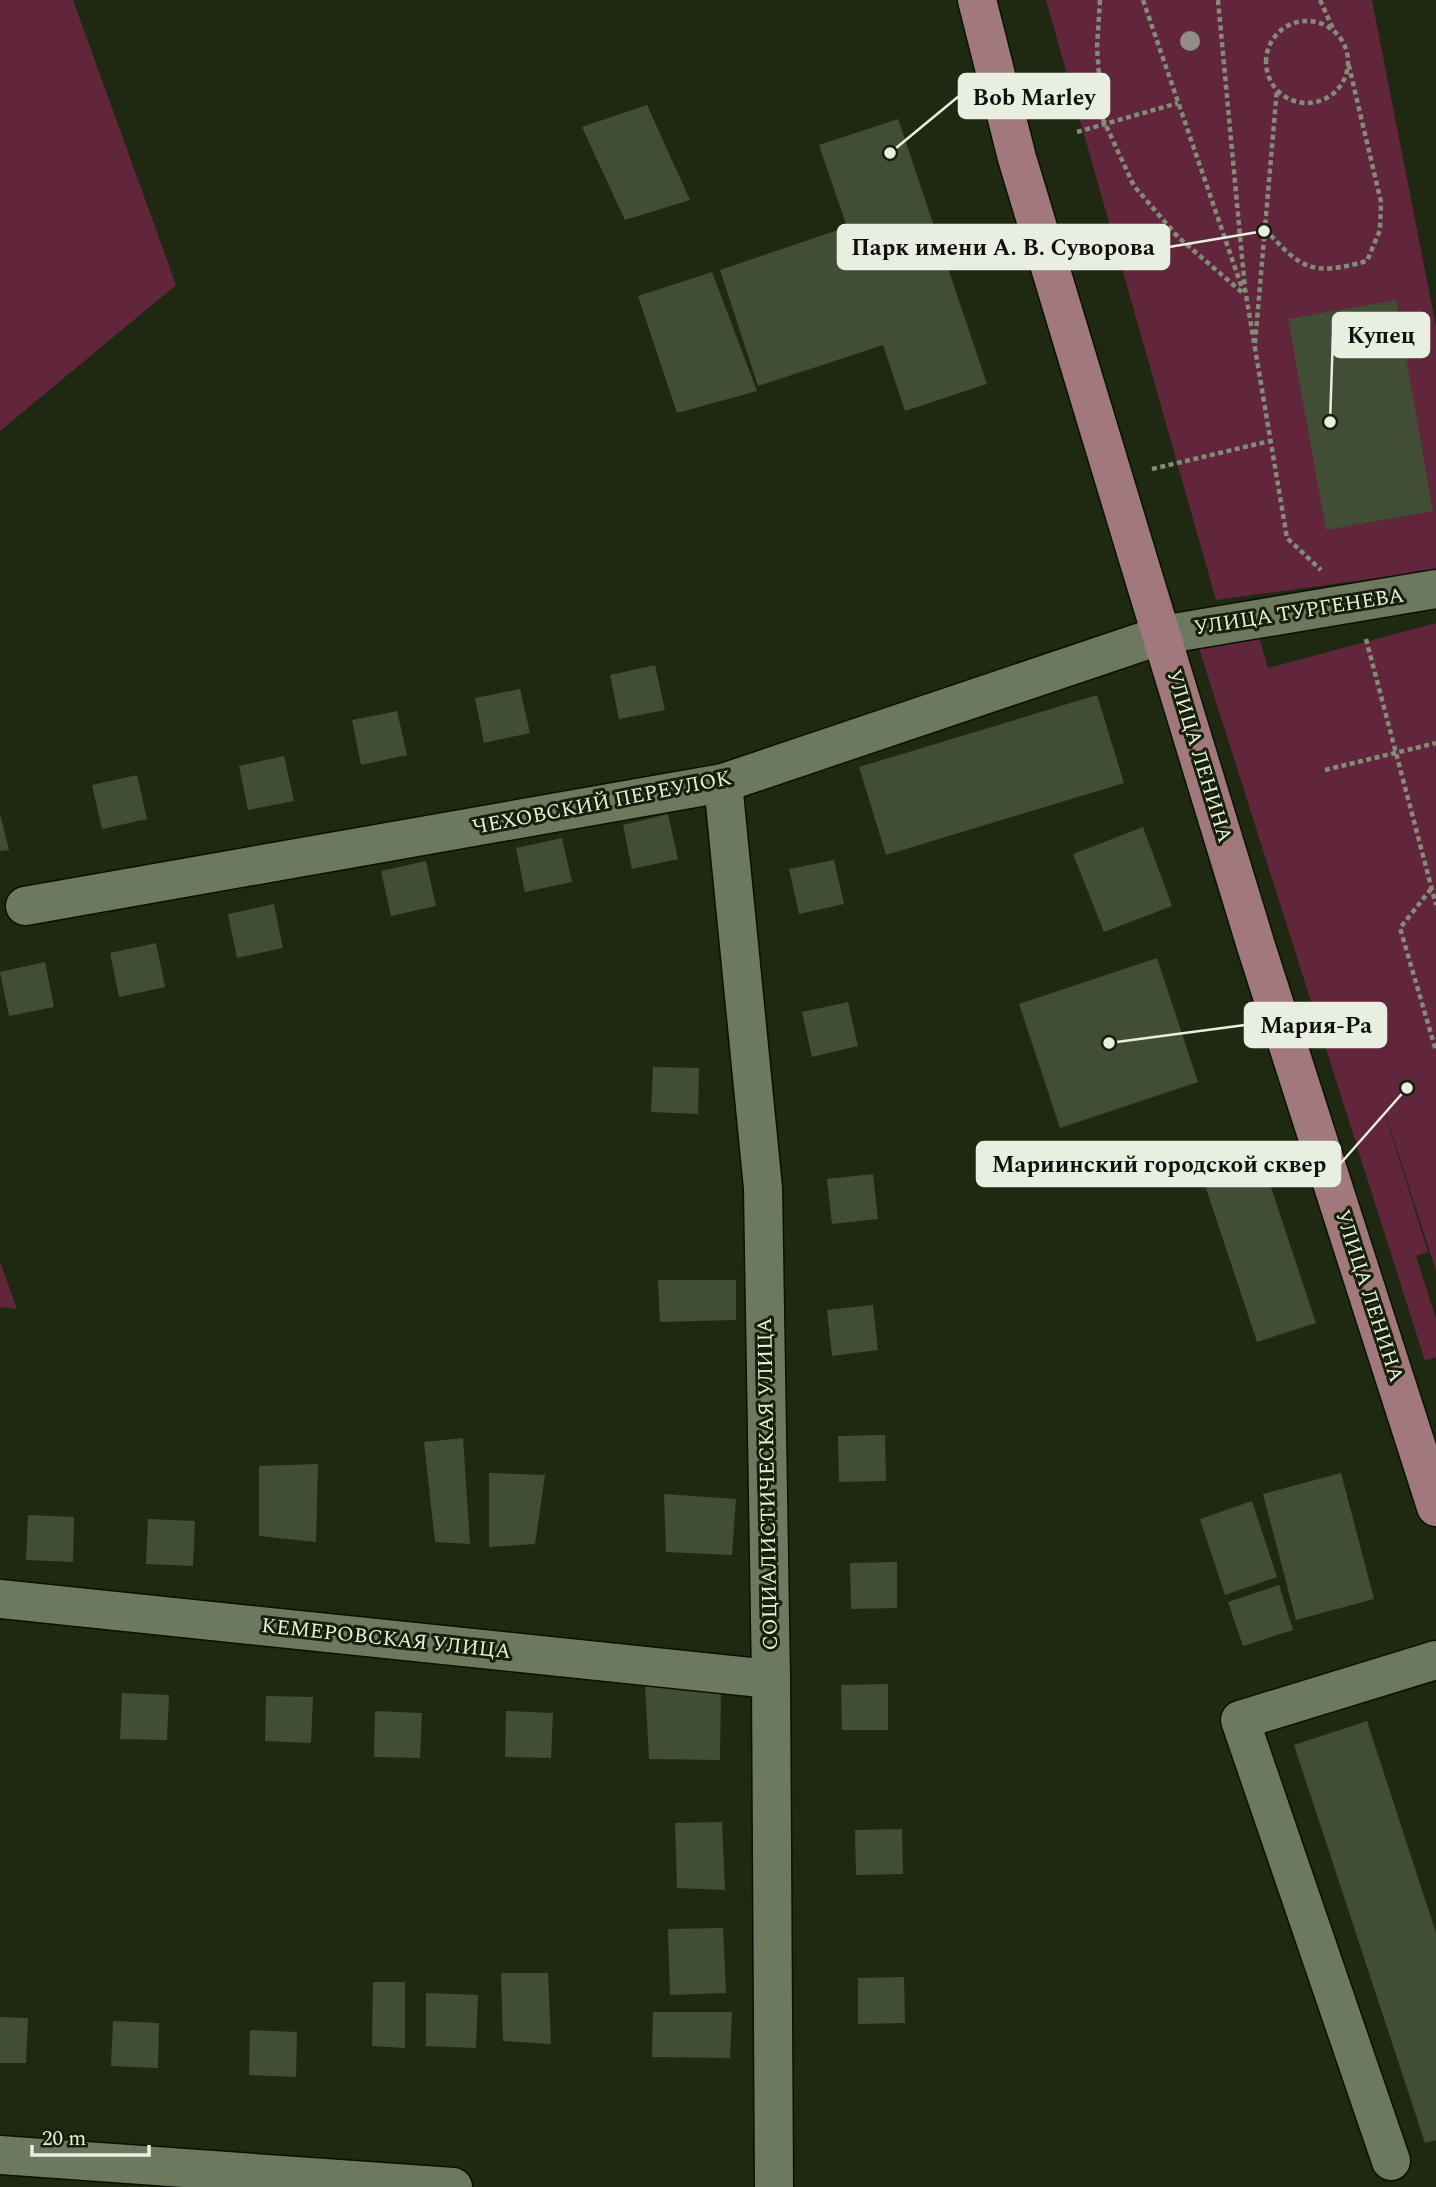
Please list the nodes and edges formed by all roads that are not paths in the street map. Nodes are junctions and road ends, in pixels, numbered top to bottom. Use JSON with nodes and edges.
{"nodes":[{"id":1,"x":977,"y":0,"type":"edge"},
{"id":2,"x":1436,"y":589,"type":"edge"},
{"id":3,"x":1162,"y":635,"type":"junction"},
{"id":4,"x":723,"y":783,"type":"junction"},
{"id":5,"x":24,"y":906,"type":"dead end"},
{"id":6,"x":1436,"y":1507,"type":"edge"},
{"id":7,"x":0,"y":1599,"type":"edge"},
{"id":8,"x":1436,"y":1660,"type":"edge"},
{"id":9,"x":771,"y":1679,"type":"junction"},
{"id":10,"x":0,"y":2155,"type":"edge"},
{"id":11,"x":1391,"y":2161,"type":"dead end"},
{"id":12,"x":453,"y":2187,"type":"edge"},
{"id":13,"x":774,"y":2187,"type":"edge"}],
"edges":[{"from":1,"to":3,"type":"main road","name":"УЛИЦА ЛЕНИНА"},
{"from":2,"to":3,"type":"street","name":"УЛИЦА ТУРГЕНЕВА"},
{"from":3,"to":4,"type":"street","name":"ЧЕХОВСКИЙ ПЕРЕУЛОК"},
{"from":3,"to":6,"type":"main road","name":"УЛИЦА ЛЕНИНА"},
{"from":4,"to":5,"type":"street","name":"ЧЕХОВСКИЙ ПЕРЕУЛОК"},
{"from":4,"to":9,"type":"street","name":"СОЦИАЛИСТИЧЕСКАЯ УЛИЦА"},
{"from":7,"to":9,"type":"street","name":"КЕМЕРОВСКАЯ УЛИЦА"},
{"from":8,"to":11,"type":"street"},
{"from":9,"to":13,"type":"street","name":"СОЦИАЛИСТИЧЕСКАЯ УЛИЦА"},
{"from":10,"to":12,"type":"street"}]}
